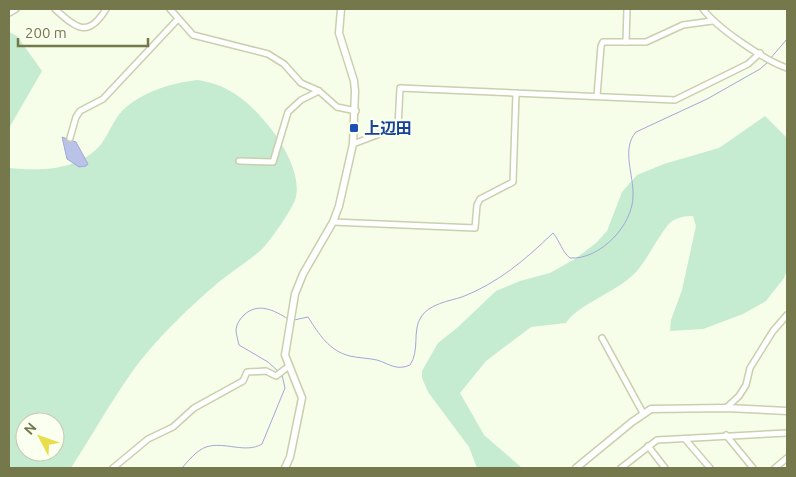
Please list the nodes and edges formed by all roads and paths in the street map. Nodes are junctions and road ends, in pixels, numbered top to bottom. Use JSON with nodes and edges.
{"nodes":[{"id":1,"x":16,"y":9,"type":"edge"},
{"id":2,"x":55,"y":9,"type":"edge"},
{"id":3,"x":106,"y":9,"type":"edge"},
{"id":4,"x":170,"y":9,"type":"edge"},
{"id":5,"x":341,"y":9,"type":"edge"},
{"id":6,"x":627,"y":9,"type":"edge"},
{"id":7,"x":703,"y":9,"type":"edge"},
{"id":8,"x":9,"y":13,"type":"edge"},
{"id":9,"x":178,"y":19,"type":"junction"},
{"id":10,"x":712,"y":21,"type":"junction"},
{"id":11,"x":626,"y":42,"type":"junction"},
{"id":12,"x":760,"y":54,"type":"junction"},
{"id":13,"x":787,"y":68,"type":"edge"},
{"id":14,"x":319,"y":92,"type":"junction"},
{"id":15,"x":516,"y":93,"type":"junction"},
{"id":16,"x":598,"y":96,"type":"junction"},
{"id":17,"x":356,"y":111,"type":"junction"},
{"id":18,"x":70,"y":138,"type":"dead end"},
{"id":19,"x":353,"y":144,"type":"junction"},
{"id":20,"x":239,"y":161,"type":"dead end"},
{"id":21,"x":333,"y":222,"type":"junction"},
{"id":22,"x":787,"y":315,"type":"edge"},
{"id":23,"x":602,"y":338,"type":"dead end"},
{"id":24,"x":286,"y":368,"type":"junction"},
{"id":25,"x":726,"y":408,"type":"junction"},
{"id":26,"x":787,"y":411,"type":"edge"},
{"id":27,"x":642,"y":413,"type":"junction"},
{"id":28,"x":787,"y":433,"type":"edge"},
{"id":29,"x":726,"y":436,"type":"junction"},
{"id":30,"x":685,"y":439,"type":"junction"},
{"id":31,"x":648,"y":446,"type":"junction"},
{"id":32,"x":787,"y":458,"type":"edge"},
{"id":33,"x":114,"y":468,"type":"edge"},
{"id":34,"x":285,"y":468,"type":"edge"},
{"id":35,"x":576,"y":468,"type":"edge"},
{"id":36,"x":621,"y":468,"type":"edge"},
{"id":37,"x":665,"y":468,"type":"edge"},
{"id":38,"x":710,"y":468,"type":"edge"},
{"id":39,"x":753,"y":468,"type":"edge"},
{"id":40,"x":775,"y":468,"type":"edge"}],
"edges":[{"from":1,"to":8,"type":"street"},
{"from":2,"to":3,"type":"street"},
{"from":4,"to":9,"type":"street"},
{"from":5,"to":17,"type":"street"},
{"from":6,"to":11,"type":"street"},
{"from":7,"to":10,"type":"street"},
{"from":9,"to":14,"type":"street"},
{"from":9,"to":18,"type":"street"},
{"from":10,"to":11,"type":"street"},
{"from":10,"to":12,"type":"street"},
{"from":11,"to":16,"type":"street"},
{"from":12,"to":13,"type":"street"},
{"from":12,"to":16,"type":"street"},
{"from":14,"to":17,"type":"street"},
{"from":14,"to":20,"type":"street"},
{"from":15,"to":16,"type":"street"},
{"from":15,"to":19,"type":"street"},
{"from":15,"to":21,"type":"street"},
{"from":17,"to":19,"type":"street"},
{"from":19,"to":21,"type":"street"},
{"from":21,"to":24,"type":"street"},
{"from":22,"to":25,"type":"street"},
{"from":23,"to":27,"type":"street"},
{"from":24,"to":33,"type":"street"},
{"from":24,"to":34,"type":"street"},
{"from":25,"to":26,"type":"street"},
{"from":25,"to":27,"type":"street"},
{"from":27,"to":35,"type":"street"},
{"from":28,"to":29,"type":"street"},
{"from":29,"to":30,"type":"street"},
{"from":29,"to":39,"type":"street"},
{"from":30,"to":31,"type":"street"},
{"from":30,"to":38,"type":"street"},
{"from":31,"to":36,"type":"street"},
{"from":31,"to":37,"type":"street"},
{"from":32,"to":40,"type":"street"}]}
